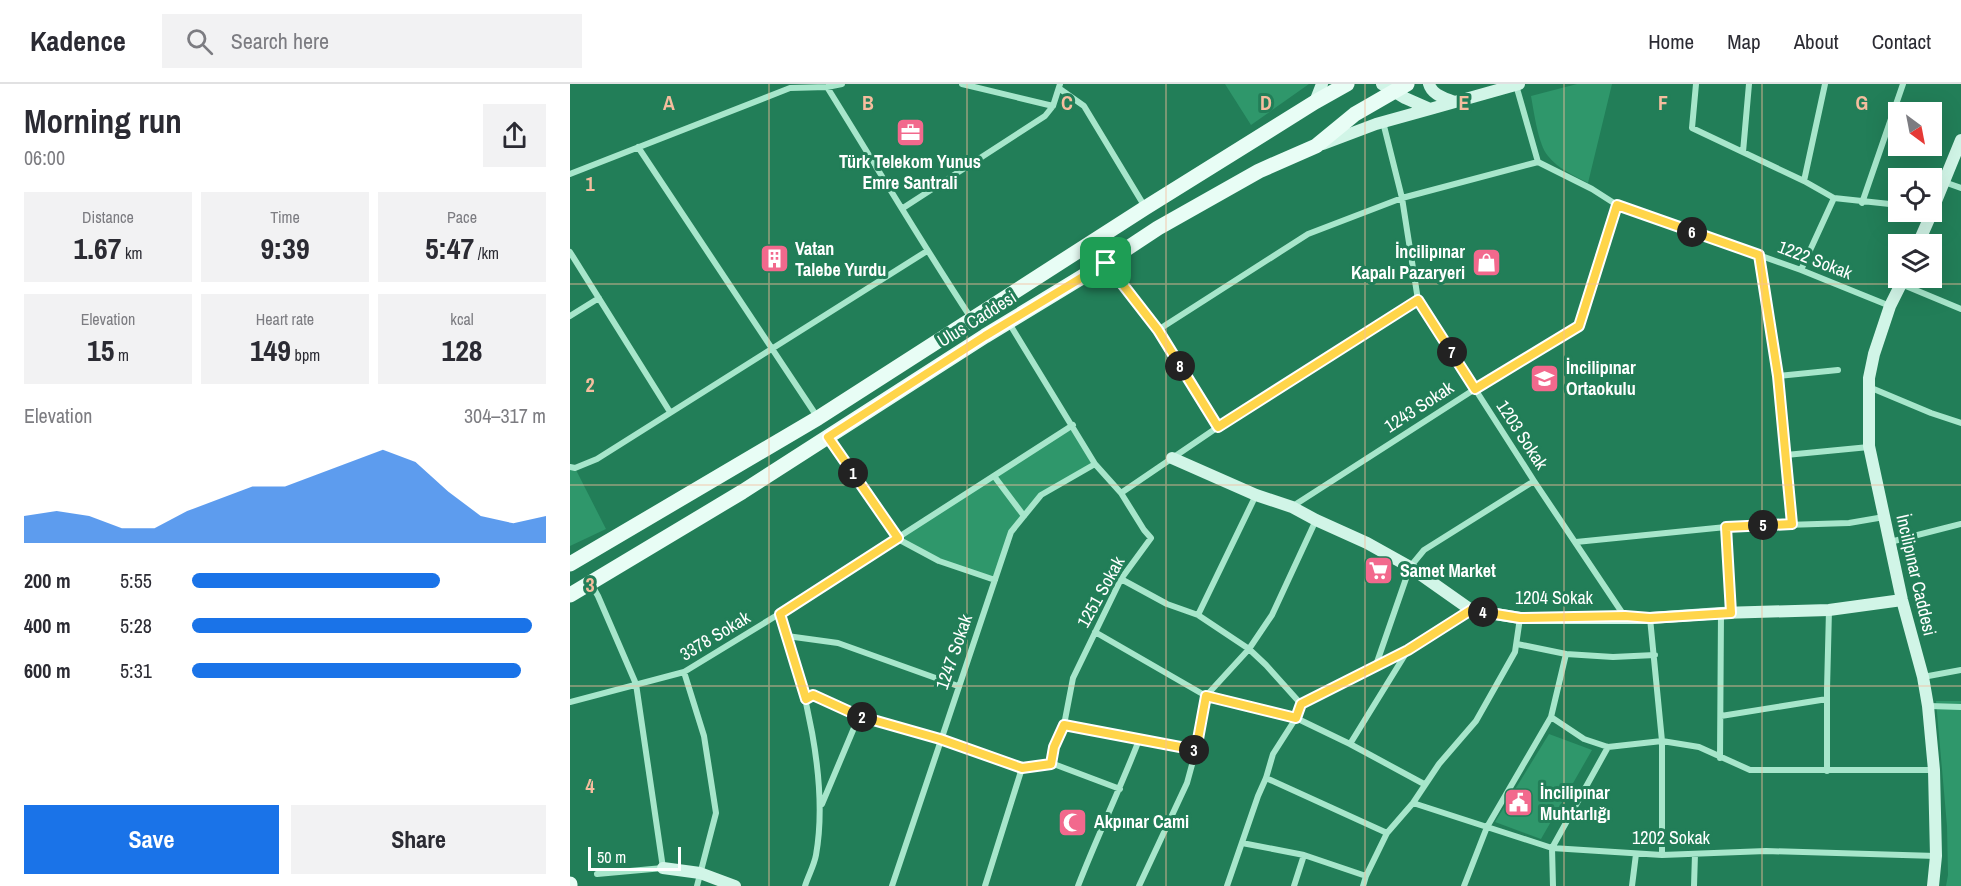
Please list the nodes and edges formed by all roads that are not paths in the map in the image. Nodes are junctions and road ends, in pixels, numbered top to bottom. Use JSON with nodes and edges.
{"nodes":[{"id":1,"x":842,"y":84,"type":"edge"},
{"id":2,"x":962,"y":84,"type":"edge"},
{"id":3,"x":1322,"y":84,"type":"edge"},
{"id":4,"x":1347,"y":84,"type":"edge"},
{"id":5,"x":1429,"y":84,"type":"edge"},
{"id":6,"x":1518,"y":84,"type":"edge"},
{"id":7,"x":1696,"y":84,"type":"edge"},
{"id":8,"x":1749,"y":84,"type":"edge"},
{"id":9,"x":1825,"y":84,"type":"edge"},
{"id":10,"x":1903,"y":84,"type":"edge"},
{"id":11,"x":789,"y":86,"type":"edge"},
{"id":12,"x":1060,"y":86,"type":"edge"},
{"id":13,"x":827,"y":87,"type":"junction"},
{"id":14,"x":1394,"y":87,"type":"edge"},
{"id":15,"x":1315,"y":102,"type":"junction"},
{"id":16,"x":1454,"y":102,"type":"junction"},
{"id":17,"x":1053,"y":106,"type":"junction"},
{"id":18,"x":1430,"y":109,"type":"junction"},
{"id":19,"x":1383,"y":122,"type":"junction"},
{"id":20,"x":1961,"y":140,"type":"edge"},
{"id":21,"x":1316,"y":146,"type":"junction"},
{"id":22,"x":638,"y":147,"type":"junction"},
{"id":23,"x":1743,"y":153,"type":"junction"},
{"id":24,"x":1538,"y":162,"type":"junction"},
{"id":25,"x":570,"y":174,"type":"edge"},
{"id":26,"x":1804,"y":181,"type":"junction"},
{"id":27,"x":1944,"y":182,"type":"junction"},
{"id":28,"x":1942,"y":187,"type":"edge"},
{"id":29,"x":1961,"y":188,"type":"edge"},
{"id":30,"x":1402,"y":198,"type":"junction"},
{"id":31,"x":1834,"y":198,"type":"junction"},
{"id":32,"x":1862,"y":202,"type":"junction"},
{"id":33,"x":1888,"y":204,"type":"edge"},
{"id":34,"x":1617,"y":205,"type":"junction"},
{"id":35,"x":903,"y":208,"type":"junction"},
{"id":36,"x":1145,"y":208,"type":"junction"},
{"id":37,"x":927,"y":251,"type":"junction"},
{"id":38,"x":570,"y":252,"type":"edge"},
{"id":39,"x":1759,"y":255,"type":"junction"},
{"id":40,"x":1106,"y":263,"type":"junction"},
{"id":41,"x":1801,"y":270,"type":"junction"},
{"id":42,"x":1899,"y":288,"type":"edge"},
{"id":43,"x":1918,"y":288,"type":"edge"},
{"id":44,"x":599,"y":298,"type":"junction"},
{"id":45,"x":1418,"y":300,"type":"junction"},
{"id":46,"x":1890,"y":306,"type":"junction"},
{"id":47,"x":1961,"y":309,"type":"edge"},
{"id":48,"x":570,"y":315,"type":"edge"},
{"id":49,"x":973,"y":320,"type":"junction"},
{"id":50,"x":1009,"y":322,"type":"junction"},
{"id":51,"x":1158,"y":330,"type":"junction"},
{"id":52,"x":771,"y":348,"type":"junction"},
{"id":53,"x":1838,"y":370,"type":"dead end"},
{"id":54,"x":1778,"y":376,"type":"junction"},
{"id":55,"x":1868,"y":386,"type":"junction"},
{"id":56,"x":1475,"y":389,"type":"junction"},
{"id":57,"x":670,"y":412,"type":"junction"},
{"id":58,"x":818,"y":418,"type":"junction"},
{"id":59,"x":1961,"y":423,"type":"edge"},
{"id":60,"x":1072,"y":425,"type":"junction"},
{"id":61,"x":1218,"y":427,"type":"junction"},
{"id":62,"x":828,"y":437,"type":"junction"},
{"id":63,"x":1869,"y":446,"type":"junction"},
{"id":64,"x":1786,"y":455,"type":"junction"},
{"id":65,"x":1172,"y":458,"type":"junction"},
{"id":66,"x":1095,"y":464,"type":"junction"},
{"id":67,"x":570,"y":467,"type":"edge"},
{"id":68,"x":994,"y":476,"type":"junction"},
{"id":69,"x":1534,"y":481,"type":"junction"},
{"id":70,"x":1120,"y":493,"type":"junction"},
{"id":71,"x":1256,"y":495,"type":"junction"},
{"id":72,"x":1292,"y":507,"type":"junction"},
{"id":73,"x":1024,"y":516,"type":"junction"},
{"id":74,"x":1884,"y":517,"type":"junction"},
{"id":75,"x":1316,"y":520,"type":"junction"},
{"id":76,"x":1792,"y":524,"type":"junction"},
{"id":77,"x":1961,"y":524,"type":"edge"},
{"id":78,"x":1726,"y":527,"type":"junction"},
{"id":79,"x":898,"y":538,"type":"junction"},
{"id":80,"x":1576,"y":542,"type":"junction"},
{"id":81,"x":1890,"y":542,"type":"junction"},
{"id":82,"x":571,"y":562,"type":"edge"},
{"id":83,"x":1410,"y":567,"type":"junction"},
{"id":84,"x":1121,"y":579,"type":"junction"},
{"id":85,"x":994,"y":580,"type":"junction"},
{"id":86,"x":581,"y":588,"type":"edge"},
{"id":87,"x":1902,"y":600,"type":"junction"},
{"id":88,"x":570,"y":602,"type":"edge"},
{"id":89,"x":1471,"y":610,"type":"junction"},
{"id":90,"x":1829,"y":610,"type":"junction"},
{"id":91,"x":1726,"y":613,"type":"junction"},
{"id":92,"x":780,"y":614,"type":"junction"},
{"id":93,"x":1198,"y":615,"type":"junction"},
{"id":94,"x":1625,"y":616,"type":"junction"},
{"id":95,"x":1520,"y":618,"type":"junction"},
{"id":96,"x":1650,"y":618,"type":"junction"},
{"id":97,"x":1095,"y":632,"type":"junction"},
{"id":98,"x":787,"y":636,"type":"junction"},
{"id":99,"x":1517,"y":645,"type":"junction"},
{"id":100,"x":1249,"y":649,"type":"junction"},
{"id":101,"x":1408,"y":650,"type":"junction"},
{"id":102,"x":1566,"y":654,"type":"junction"},
{"id":103,"x":1655,"y":655,"type":"junction"},
{"id":104,"x":1376,"y":664,"type":"junction"},
{"id":105,"x":1961,"y":670,"type":"edge"},
{"id":106,"x":684,"y":672,"type":"junction"},
{"id":107,"x":1923,"y":677,"type":"junction"},
{"id":108,"x":636,"y":684,"type":"junction"},
{"id":109,"x":958,"y":686,"type":"junction"},
{"id":110,"x":1206,"y":696,"type":"junction"},
{"id":111,"x":806,"y":699,"type":"junction"},
{"id":112,"x":1827,"y":699,"type":"junction"},
{"id":113,"x":570,"y":702,"type":"edge"},
{"id":114,"x":1301,"y":704,"type":"junction"},
{"id":115,"x":1928,"y":706,"type":"junction"},
{"id":116,"x":1961,"y":707,"type":"edge"},
{"id":117,"x":859,"y":716,"type":"junction"},
{"id":118,"x":1720,"y":716,"type":"junction"},
{"id":119,"x":1551,"y":717,"type":"junction"},
{"id":120,"x":1296,"y":718,"type":"junction"},
{"id":121,"x":1064,"y":725,"type":"junction"},
{"id":122,"x":940,"y":739,"type":"junction"},
{"id":123,"x":1139,"y":740,"type":"junction"},
{"id":124,"x":1662,"y":741,"type":"junction"},
{"id":125,"x":1350,"y":744,"type":"junction"},
{"id":126,"x":1608,"y":747,"type":"junction"},
{"id":127,"x":1196,"y":750,"type":"junction"},
{"id":128,"x":1720,"y":758,"type":"junction"},
{"id":129,"x":1051,"y":764,"type":"junction"},
{"id":130,"x":1022,"y":768,"type":"junction"},
{"id":131,"x":1934,"y":770,"type":"junction"},
{"id":132,"x":1827,"y":771,"type":"junction"},
{"id":133,"x":1266,"y":778,"type":"junction"},
{"id":134,"x":1424,"y":784,"type":"junction"},
{"id":135,"x":1120,"y":789,"type":"junction"},
{"id":136,"x":1413,"y":803,"type":"junction"},
{"id":137,"x":819,"y":811,"type":"junction"},
{"id":138,"x":1487,"y":826,"type":"junction"},
{"id":139,"x":1387,"y":832,"type":"junction"},
{"id":140,"x":1242,"y":843,"type":"junction"},
{"id":141,"x":1552,"y":848,"type":"junction"},
{"id":142,"x":1636,"y":854,"type":"junction"},
{"id":143,"x":1695,"y":854,"type":"junction"},
{"id":144,"x":1304,"y":855,"type":"junction"},
{"id":145,"x":1662,"y":855,"type":"junction"},
{"id":146,"x":1936,"y":856,"type":"junction"},
{"id":147,"x":663,"y":868,"type":"junction"},
{"id":148,"x":597,"y":874,"type":"dead end"},
{"id":149,"x":1366,"y":876,"type":"junction"},
{"id":150,"x":699,"y":880,"type":"edge"},
{"id":151,"x":735,"y":886,"type":"edge"},
{"id":152,"x":805,"y":886,"type":"edge"},
{"id":153,"x":892,"y":886,"type":"edge"},
{"id":154,"x":985,"y":886,"type":"edge"},
{"id":155,"x":1078,"y":886,"type":"edge"},
{"id":156,"x":1139,"y":886,"type":"edge"},
{"id":157,"x":1227,"y":886,"type":"edge"},
{"id":158,"x":1294,"y":886,"type":"edge"},
{"id":159,"x":1363,"y":886,"type":"edge"},
{"id":160,"x":1464,"y":886,"type":"edge"},
{"id":161,"x":1553,"y":886,"type":"edge"},
{"id":162,"x":1632,"y":886,"type":"edge"},
{"id":163,"x":1694,"y":886,"type":"edge"},
{"id":164,"x":1933,"y":886,"type":"edge"}],
"edges":[{"from":1,"to":13,"type":"street"},
{"from":2,"to":17,"type":"street"},
{"from":3,"to":15,"type":"main road"},
{"from":4,"to":15,"type":"main road","name":"Ulus Caddesi"},
{"from":5,"to":16,"type":"main road"},
{"from":6,"to":16,"type":"main road"},
{"from":6,"to":24,"type":"street"},
{"from":7,"to":23,"type":"street"},
{"from":8,"to":23,"type":"street"},
{"from":9,"to":26,"type":"street"},
{"from":10,"to":32,"type":"street"},
{"from":11,"to":13,"type":"street"},
{"from":11,"to":22,"type":"street"},
{"from":12,"to":17,"type":"street"},
{"from":12,"to":36,"type":"street"},
{"from":13,"to":35,"type":"street"},
{"from":14,"to":18,"type":"main road"},
{"from":14,"to":21,"type":"main road","name":"Ulus Caddesi"},
{"from":15,"to":36,"type":"main road","name":"Ulus Caddesi"},
{"from":16,"to":18,"type":"main road"},
{"from":17,"to":35,"type":"street"},
{"from":18,"to":19,"type":"main road"},
{"from":19,"to":21,"type":"main road"},
{"from":19,"to":30,"type":"street","name":"1203 Sokak"},
{"from":20,"to":27,"type":"main road"},
{"from":21,"to":40,"type":"main road","name":"Ulus Caddesi"},
{"from":22,"to":25,"type":"street"},
{"from":22,"to":52,"type":"street"},
{"from":23,"to":26,"type":"street"},
{"from":24,"to":30,"type":"street"},
{"from":24,"to":34,"type":"street","name":"1222 Sokak"},
{"from":26,"to":31,"type":"street"},
{"from":27,"to":28,"type":"main road"},
{"from":27,"to":29,"type":"street"},
{"from":30,"to":45,"type":"street","name":"1203 Sokak"},
{"from":30,"to":51,"type":"street"},
{"from":31,"to":32,"type":"street"},
{"from":31,"to":41,"type":"street"},
{"from":32,"to":33,"type":"street"},
{"from":34,"to":39,"type":"street","name":"1222 Sokak"},
{"from":34,"to":56,"type":"street","name":"1243 Sokak"},
{"from":35,"to":37,"type":"street"},
{"from":36,"to":49,"type":"main road","name":"Ulus Caddesi"},
{"from":37,"to":49,"type":"street"},
{"from":37,"to":52,"type":"street"},
{"from":38,"to":44,"type":"street"},
{"from":39,"to":41,"type":"street","name":"1222 Sokak"},
{"from":39,"to":54,"type":"street"},
{"from":40,"to":50,"type":"main road","name":"Ulus Caddesi"},
{"from":40,"to":51,"type":"street"},
{"from":41,"to":46,"type":"street","name":"1222 Sokak"},
{"from":42,"to":46,"type":"main road","name":"İncilipınar Caddesi"},
{"from":43,"to":47,"type":"street"},
{"from":44,"to":48,"type":"street"},
{"from":44,"to":57,"type":"street"},
{"from":45,"to":56,"type":"street","name":"1203 Sokak"},
{"from":45,"to":61,"type":"street"},
{"from":46,"to":55,"type":"main road","name":"İncilipınar Caddesi"},
{"from":49,"to":58,"type":"main road","name":"Ulus Caddesi"},
{"from":50,"to":60,"type":"street","name":"1251 Sokak"},
{"from":50,"to":62,"type":"main road","name":"Ulus Caddesi"},
{"from":51,"to":61,"type":"street"},
{"from":52,"to":57,"type":"street"},
{"from":52,"to":58,"type":"street"},
{"from":53,"to":54,"type":"street"},
{"from":54,"to":64,"type":"street"},
{"from":55,"to":59,"type":"street"},
{"from":55,"to":63,"type":"main road","name":"İncilipınar Caddesi"},
{"from":56,"to":69,"type":"street","name":"1203 Sokak"},
{"from":56,"to":72,"type":"street","name":"1243 Sokak"},
{"from":57,"to":67,"type":"street"},
{"from":58,"to":82,"type":"main road","name":"Ulus Caddesi"},
{"from":60,"to":66,"type":"street","name":"1251 Sokak"},
{"from":60,"to":68,"type":"street","name":"3378 Sokak"},
{"from":61,"to":65,"type":"street"},
{"from":62,"to":79,"type":"street"},
{"from":62,"to":86,"type":"main road","name":"Ulus Caddesi"},
{"from":63,"to":64,"type":"street"},
{"from":63,"to":74,"type":"main road","name":"İncilipınar Caddesi"},
{"from":64,"to":76,"type":"street"},
{"from":65,"to":70,"type":"street"},
{"from":65,"to":71,"type":"main road","name":"1204 Sokak"},
{"from":66,"to":70,"type":"street","name":"1251 Sokak"},
{"from":66,"to":73,"type":"street","name":"1247 Sokak"},
{"from":68,"to":73,"type":"street"},
{"from":68,"to":79,"type":"street","name":"3378 Sokak"},
{"from":69,"to":80,"type":"street","name":"1203 Sokak"},
{"from":69,"to":83,"type":"street"},
{"from":70,"to":84,"type":"street","name":"1251 Sokak"},
{"from":71,"to":72,"type":"main road","name":"1204 Sokak"},
{"from":71,"to":93,"type":"street"},
{"from":72,"to":75,"type":"main road","name":"1204 Sokak"},
{"from":73,"to":85,"type":"street","name":"1247 Sokak"},
{"from":74,"to":76,"type":"street"},
{"from":74,"to":81,"type":"main road","name":"İncilipınar Caddesi"},
{"from":75,"to":83,"type":"main road","name":"1204 Sokak"},
{"from":75,"to":100,"type":"street"},
{"from":76,"to":78,"type":"street"},
{"from":77,"to":81,"type":"street"},
{"from":78,"to":80,"type":"street"},
{"from":78,"to":91,"type":"street"},
{"from":79,"to":85,"type":"street"},
{"from":79,"to":92,"type":"street","name":"3378 Sokak"},
{"from":80,"to":94,"type":"street","name":"1203 Sokak"},
{"from":81,"to":87,"type":"main road","name":"İncilipınar Caddesi"},
{"from":83,"to":89,"type":"main road","name":"1204 Sokak"},
{"from":83,"to":104,"type":"street"},
{"from":84,"to":93,"type":"street"},
{"from":84,"to":97,"type":"street","name":"1251 Sokak"},
{"from":85,"to":109,"type":"street","name":"1247 Sokak"},
{"from":86,"to":88,"type":"main road"},
{"from":86,"to":108,"type":"street"},
{"from":87,"to":90,"type":"main road","name":"1204 Sokak"},
{"from":87,"to":107,"type":"main road","name":"İncilipınar Caddesi"},
{"from":89,"to":95,"type":"main road","name":"1204 Sokak"},
{"from":89,"to":101,"type":"street"},
{"from":90,"to":91,"type":"main road","name":"1204 Sokak"},
{"from":90,"to":112,"type":"street"},
{"from":91,"to":96,"type":"main road","name":"1204 Sokak"},
{"from":91,"to":118,"type":"street"},
{"from":92,"to":98,"type":"street"},
{"from":92,"to":106,"type":"street","name":"3378 Sokak"},
{"from":93,"to":100,"type":"street"},
{"from":94,"to":95,"type":"main road","name":"1204 Sokak"},
{"from":94,"to":96,"type":"main road","name":"1204 Sokak"},
{"from":95,"to":99,"type":"street"},
{"from":96,"to":103,"type":"street"},
{"from":97,"to":110,"type":"street"},
{"from":97,"to":121,"type":"street","name":"1251 Sokak"},
{"from":98,"to":109,"type":"street"},
{"from":98,"to":111,"type":"street"},
{"from":99,"to":102,"type":"street"},
{"from":99,"to":134,"type":"street"},
{"from":100,"to":110,"type":"street"},
{"from":100,"to":114,"type":"street"},
{"from":101,"to":104,"type":"street"},
{"from":101,"to":125,"type":"street"},
{"from":102,"to":103,"type":"street"},
{"from":102,"to":119,"type":"street"},
{"from":103,"to":124,"type":"street"},
{"from":104,"to":114,"type":"street"},
{"from":105,"to":107,"type":"street"},
{"from":106,"to":108,"type":"street","name":"3378 Sokak"},
{"from":106,"to":150,"type":"street"},
{"from":107,"to":115,"type":"main road","name":"İncilipınar Caddesi"},
{"from":108,"to":113,"type":"street","name":"3378 Sokak"},
{"from":108,"to":147,"type":"street"},
{"from":109,"to":122,"type":"street","name":"1247 Sokak"},
{"from":110,"to":120,"type":"street"},
{"from":110,"to":127,"type":"street"},
{"from":111,"to":117,"type":"street"},
{"from":111,"to":137,"type":"street"},
{"from":112,"to":118,"type":"street"},
{"from":112,"to":132,"type":"street"},
{"from":114,"to":120,"type":"street"},
{"from":115,"to":116,"type":"street"},
{"from":115,"to":131,"type":"main road","name":"İncilipınar Caddesi"},
{"from":117,"to":122,"type":"street"},
{"from":117,"to":137,"type":"street"},
{"from":118,"to":128,"type":"street"},
{"from":119,"to":126,"type":"street"},
{"from":119,"to":138,"type":"street"},
{"from":120,"to":125,"type":"street"},
{"from":120,"to":133,"type":"street"},
{"from":121,"to":123,"type":"street"},
{"from":121,"to":129,"type":"street","name":"1251 Sokak"},
{"from":122,"to":130,"type":"street"},
{"from":122,"to":153,"type":"street","name":"1247 Sokak"},
{"from":123,"to":127,"type":"street"},
{"from":123,"to":135,"type":"street"},
{"from":124,"to":126,"type":"street"},
{"from":124,"to":128,"type":"street"},
{"from":124,"to":145,"type":"street"},
{"from":125,"to":134,"type":"street"},
{"from":126,"to":141,"type":"street"},
{"from":127,"to":156,"type":"street"},
{"from":128,"to":132,"type":"street"},
{"from":129,"to":130,"type":"street"},
{"from":129,"to":135,"type":"street"},
{"from":130,"to":154,"type":"street"},
{"from":131,"to":132,"type":"street"},
{"from":131,"to":146,"type":"main road","name":"İncilipınar Caddesi"},
{"from":133,"to":139,"type":"street"},
{"from":133,"to":140,"type":"street"},
{"from":134,"to":136,"type":"street"},
{"from":135,"to":155,"type":"street"},
{"from":136,"to":138,"type":"street","name":"1202 Sokak"},
{"from":136,"to":139,"type":"street"},
{"from":137,"to":152,"type":"street"},
{"from":138,"to":141,"type":"street","name":"1202 Sokak"},
{"from":138,"to":160,"type":"street"},
{"from":139,"to":149,"type":"street"},
{"from":140,"to":144,"type":"street"},
{"from":140,"to":157,"type":"street"},
{"from":141,"to":142,"type":"street","name":"1202 Sokak"},
{"from":141,"to":161,"type":"street"},
{"from":142,"to":145,"type":"street","name":"1202 Sokak"},
{"from":142,"to":162,"type":"street"},
{"from":143,"to":145,"type":"street","name":"1202 Sokak"},
{"from":143,"to":146,"type":"street","name":"1202 Sokak"},
{"from":143,"to":163,"type":"street"},
{"from":144,"to":149,"type":"street"},
{"from":144,"to":158,"type":"street"},
{"from":146,"to":164,"type":"main road","name":"İncilipınar Caddesi"},
{"from":147,"to":148,"type":"street"},
{"from":147,"to":150,"type":"main road"},
{"from":149,"to":159,"type":"street"},
{"from":150,"to":151,"type":"main road"}]}
